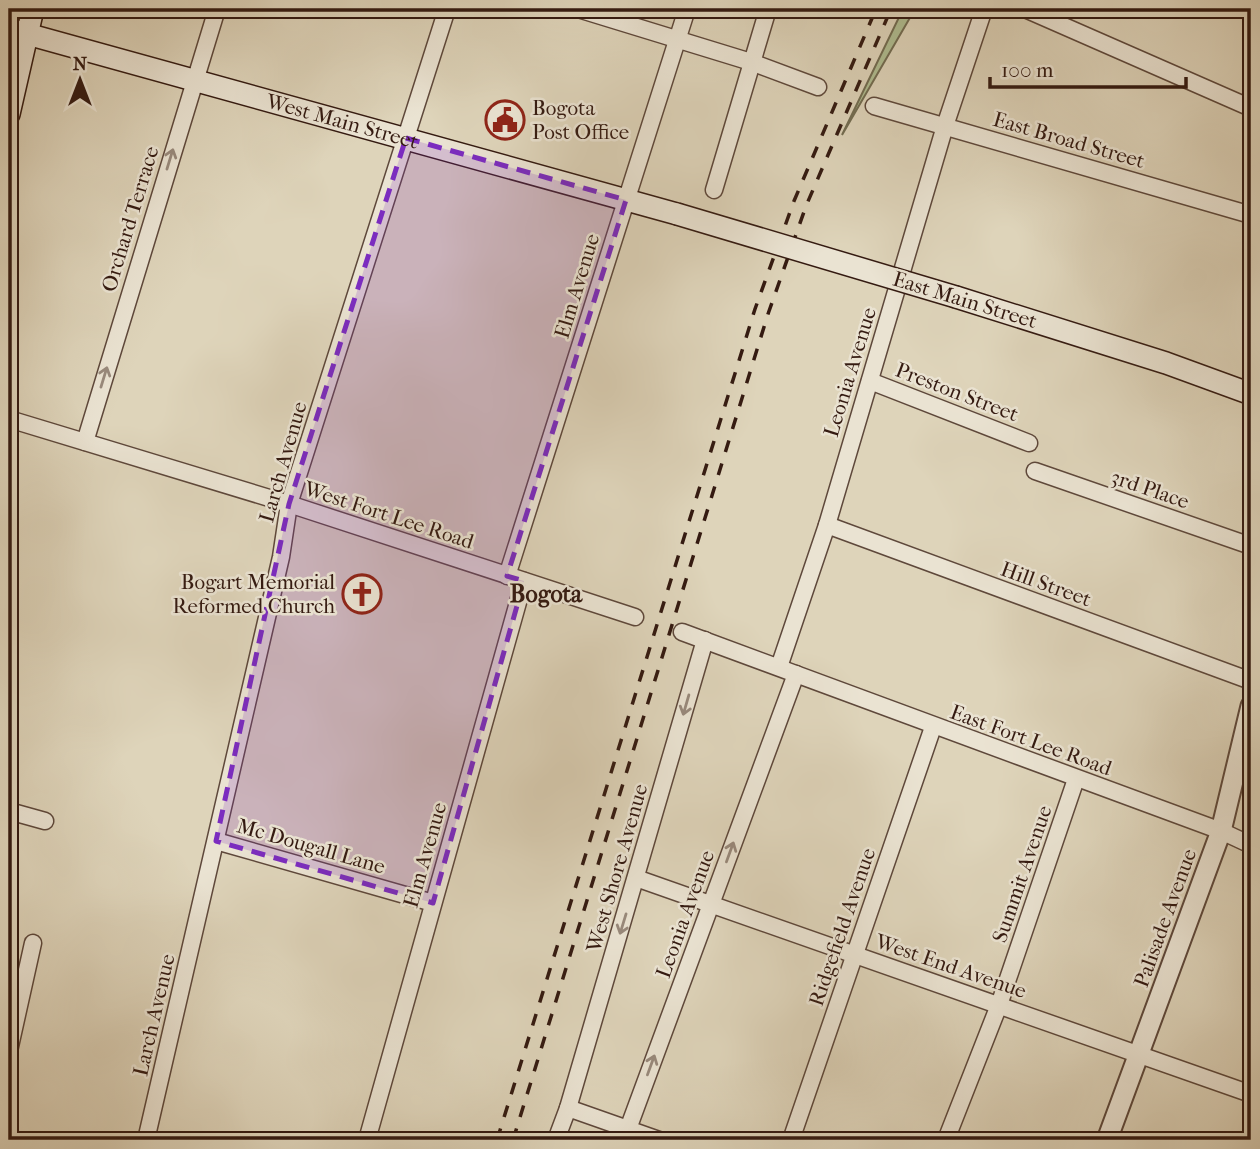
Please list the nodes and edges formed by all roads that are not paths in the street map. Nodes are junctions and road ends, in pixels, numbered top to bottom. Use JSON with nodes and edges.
{"nodes":[{"id":1,"x":33,"y":9,"type":"edge"},
{"id":2,"x":217,"y":9,"type":"edge"},
{"id":3,"x":447,"y":9,"type":"edge"},
{"id":4,"x":578,"y":9,"type":"edge"},
{"id":5,"x":687,"y":9,"type":"edge"},
{"id":6,"x":768,"y":9,"type":"edge"},
{"id":7,"x":984,"y":9,"type":"edge"},
{"id":8,"x":1025,"y":9,"type":"edge"},
{"id":9,"x":18,"y":31,"type":"edge"},
{"id":10,"x":676,"y":40,"type":"junction"},
{"id":11,"x":751,"y":62,"type":"junction"},
{"id":12,"x":195,"y":79,"type":"junction"},
{"id":13,"x":818,"y":87,"type":"dead end"},
{"id":14,"x":874,"y":106,"type":"dead end"},
{"id":15,"x":1251,"y":108,"type":"edge"},
{"id":16,"x":9,"y":114,"type":"edge"},
{"id":17,"x":945,"y":126,"type":"junction"},
{"id":18,"x":406,"y":138,"type":"junction"},
{"id":19,"x":714,"y":190,"type":"dead end"},
{"id":20,"x":626,"y":200,"type":"junction"},
{"id":21,"x":677,"y":214,"type":"joint"},
{"id":22,"x":1251,"y":215,"type":"edge"},
{"id":23,"x":870,"y":381,"type":"junction"},
{"id":24,"x":1251,"y":394,"type":"edge"},
{"id":25,"x":9,"y":419,"type":"edge"},
{"id":26,"x":85,"y":442,"type":"junction"},
{"id":27,"x":1029,"y":443,"type":"dead end"},
{"id":28,"x":1035,"y":471,"type":"dead end"},
{"id":29,"x":289,"y":504,"type":"junction"},
{"id":30,"x":827,"y":525,"type":"junction"},
{"id":31,"x":1251,"y":546,"type":"edge"},
{"id":32,"x":507,"y":576,"type":"junction"},
{"id":33,"x":524,"y":581,"type":"junction"},
{"id":34,"x":635,"y":617,"type":"dead end"},
{"id":35,"x":681,"y":632,"type":"dead end"},
{"id":36,"x":705,"y":640,"type":"junction"},
{"id":37,"x":779,"y":667,"type":"junction"},
{"id":38,"x":796,"y":674,"type":"junction"},
{"id":39,"x":1251,"y":681,"type":"edge"},
{"id":40,"x":1251,"y":706,"type":"edge"},
{"id":41,"x":933,"y":727,"type":"junction"},
{"id":42,"x":1076,"y":779,"type":"junction"},
{"id":43,"x":9,"y":811,"type":"edge"},
{"id":44,"x":45,"y":821,"type":"dead end"},
{"id":45,"x":1221,"y":831,"type":"junction"},
{"id":46,"x":216,"y":841,"type":"junction"},
{"id":47,"x":1251,"y":845,"type":"edge"},
{"id":48,"x":636,"y":878,"type":"junction"},
{"id":49,"x":433,"y":903,"type":"junction"},
{"id":50,"x":710,"y":904,"type":"junction"},
{"id":51,"x":33,"y":943,"type":"dead end"},
{"id":52,"x":855,"y":955,"type":"junction"},
{"id":53,"x":999,"y":1005,"type":"junction"},
{"id":54,"x":9,"y":1051,"type":"edge"},
{"id":55,"x":1140,"y":1054,"type":"junction"},
{"id":56,"x":1251,"y":1094,"type":"edge"},
{"id":57,"x":568,"y":1108,"type":"junction"},
{"id":58,"x":628,"y":1129,"type":"junction"},
{"id":59,"x":558,"y":1136,"type":"edge"},
{"id":60,"x":146,"y":1140,"type":"edge"},
{"id":61,"x":367,"y":1140,"type":"edge"},
{"id":62,"x":659,"y":1140,"type":"edge"},
{"id":63,"x":790,"y":1140,"type":"edge"},
{"id":64,"x":946,"y":1140,"type":"edge"},
{"id":65,"x":1107,"y":1140,"type":"edge"}],
"edges":[{"from":1,"to":9,"type":"main road"},
{"from":2,"to":12,"type":"street","name":"Orchard Terrace"},
{"from":3,"to":18,"type":"street","name":"Larch Avenue"},
{"from":4,"to":10,"type":"street"},
{"from":5,"to":10,"type":"street","name":"Elm Avenue"},
{"from":6,"to":11,"type":"street"},
{"from":7,"to":17,"type":"street","name":"Leonia Avenue"},
{"from":8,"to":15,"type":"street"},
{"from":9,"to":12,"type":"main road","name":"West Main Street"},
{"from":9,"to":16,"type":"main road"},
{"from":10,"to":11,"type":"street"},
{"from":10,"to":20,"type":"street","name":"Elm Avenue"},
{"from":11,"to":13,"type":"street"},
{"from":11,"to":19,"type":"street"},
{"from":12,"to":18,"type":"main road","name":"West Main Street"},
{"from":26,"to":12,"type":"street","name":"Orchard Terrace","one_way":true},
{"from":14,"to":17,"type":"street","name":"East Broad Street"},
{"from":17,"to":22,"type":"street","name":"East Broad Street"},
{"from":17,"to":23,"type":"street","name":"Leonia Avenue"},
{"from":18,"to":20,"type":"main road","name":"West Main Street"},
{"from":18,"to":29,"type":"street","name":"Larch Avenue"},
{"from":20,"to":21,"type":"main road","name":"West Main Street"},
{"from":20,"to":32,"type":"street","name":"Elm Avenue"},
{"from":21,"to":24,"type":"main road","name":"East Main Street","bridge":true},
{"from":23,"to":27,"type":"street","name":"Preston Street"},
{"from":23,"to":30,"type":"street","name":"Leonia Avenue"},
{"from":25,"to":26,"type":"street","name":"West Fort Lee Road"},
{"from":26,"to":29,"type":"street","name":"West Fort Lee Road"},
{"from":28,"to":31,"type":"street","name":"3rd Place"},
{"from":29,"to":32,"type":"street","name":"West Fort Lee Road"},
{"from":29,"to":46,"type":"street","name":"Larch Avenue"},
{"from":30,"to":37,"type":"street","name":"Leonia Avenue"},
{"from":30,"to":39,"type":"street","name":"Hill Street"},
{"from":32,"to":33,"type":"street","name":"West Fort Lee Road"},
{"from":33,"to":34,"type":"street","name":"West Fort Lee Road"},
{"from":33,"to":49,"type":"street","name":"Elm Avenue"},
{"from":35,"to":36,"type":"street"},
{"from":36,"to":37,"type":"street"},
{"from":36,"to":48,"type":"street","name":"West Shore Avenue","one_way":true},
{"from":37,"to":38,"type":"street","name":"East Fort Lee Road"},
{"from":38,"to":41,"type":"street","name":"East Fort Lee Road"},
{"from":50,"to":38,"type":"street","name":"Leonia Avenue","one_way":true},
{"from":40,"to":45,"type":"street","name":"Palisade Avenue"},
{"from":41,"to":42,"type":"street","name":"East Fort Lee Road"},
{"from":41,"to":52,"type":"street","name":"Ridgefield Avenue"},
{"from":42,"to":45,"type":"street","name":"East Fort Lee Road"},
{"from":42,"to":53,"type":"street","name":"Summit Avenue"},
{"from":43,"to":44,"type":"street"},
{"from":45,"to":47,"type":"street","name":"East Fort Lee Road"},
{"from":45,"to":55,"type":"street","name":"Palisade Avenue"},
{"from":46,"to":49,"type":"street","name":"Mc Dougall Lane"},
{"from":46,"to":60,"type":"street","name":"Larch Avenue"},
{"from":48,"to":50,"type":"street","name":"West End Avenue"},
{"from":48,"to":57,"type":"street","name":"West Shore Avenue","one_way":true},
{"from":49,"to":61,"type":"street","name":"Elm Avenue"},
{"from":50,"to":52,"type":"street","name":"West End Avenue"},
{"from":58,"to":50,"type":"street","name":"Leonia Avenue","one_way":true},
{"from":51,"to":54,"type":"street"},
{"from":52,"to":53,"type":"street","name":"West End Avenue"},
{"from":52,"to":63,"type":"street","name":"Ridgefield Avenue"},
{"from":53,"to":55,"type":"street","name":"West End Avenue"},
{"from":53,"to":64,"type":"street","name":"Summit Avenue"},
{"from":55,"to":56,"type":"street","name":"West End Avenue"},
{"from":55,"to":65,"type":"street","name":"Palisade Avenue"},
{"from":57,"to":58,"type":"street"},
{"from":57,"to":59,"type":"street","name":"West Shore Avenue"},
{"from":58,"to":62,"type":"street"}]}
